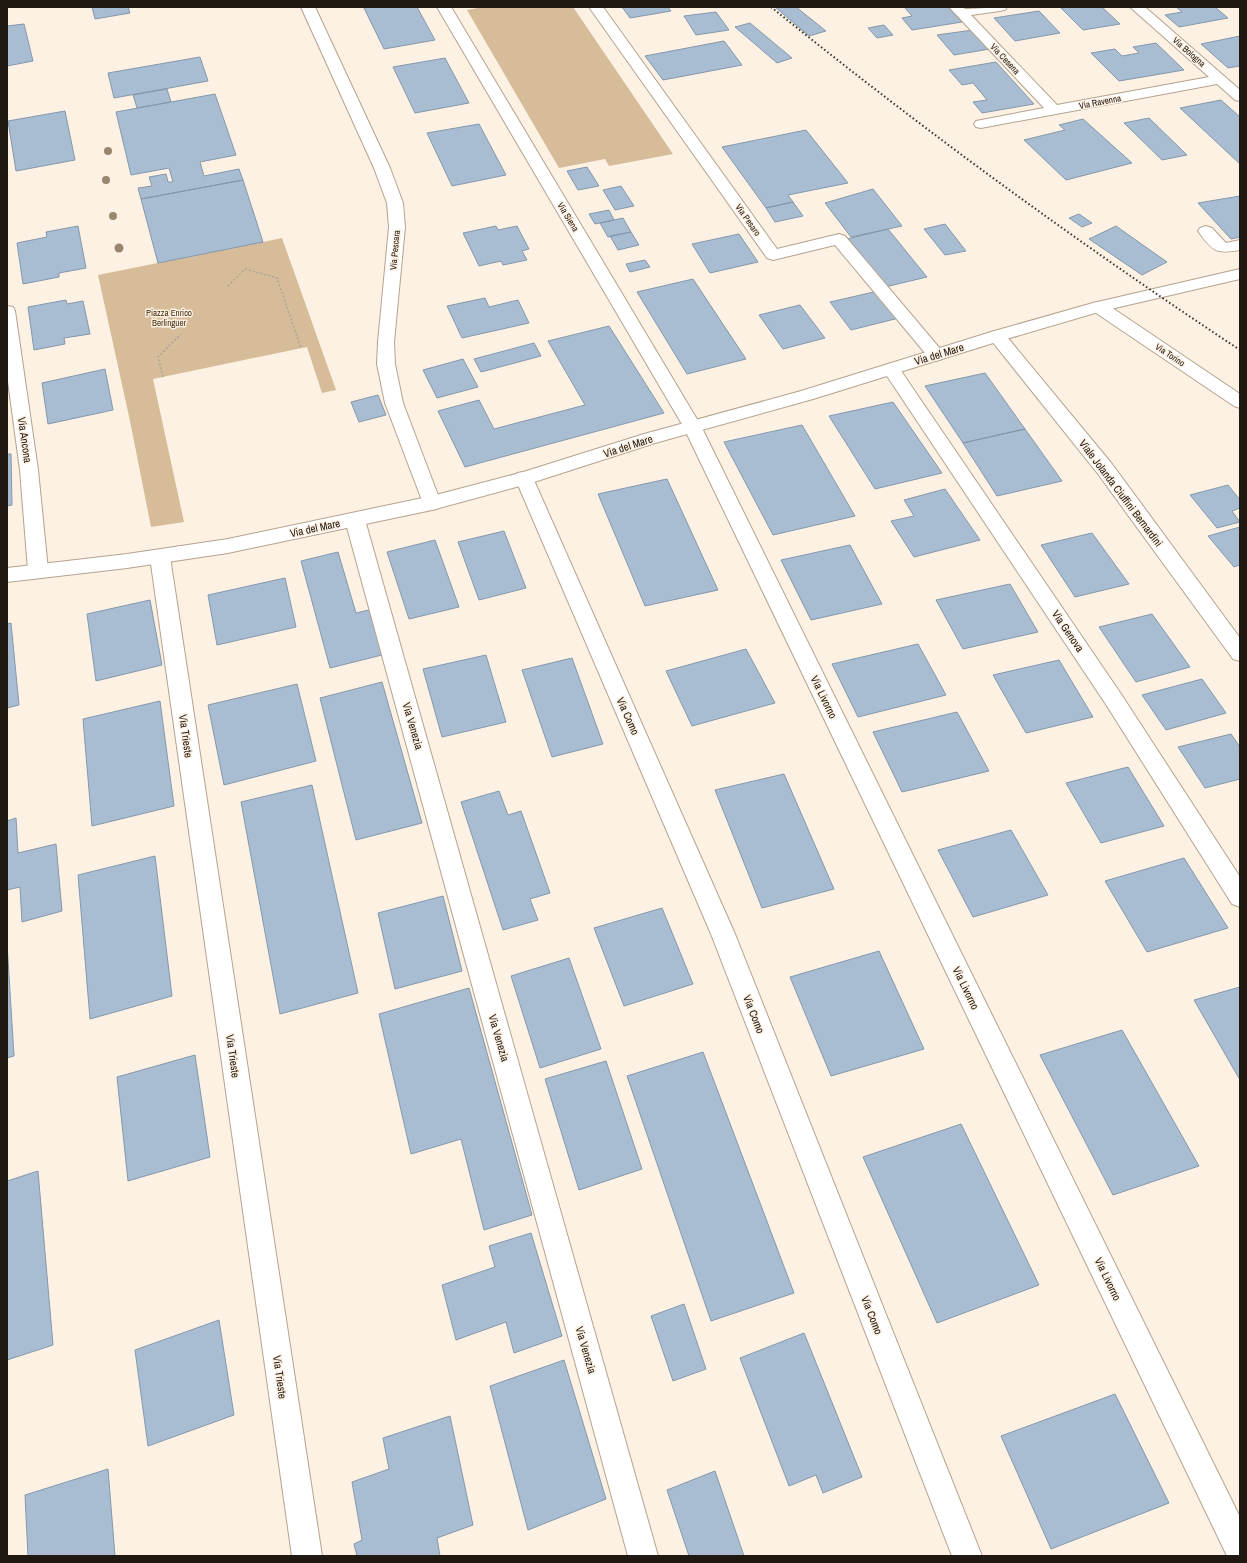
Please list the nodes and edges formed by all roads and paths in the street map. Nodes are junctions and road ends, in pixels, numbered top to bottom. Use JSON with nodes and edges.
{"nodes":[{"id":1,"x":308,"y":7,"type":"edge"},
{"id":2,"x":445,"y":7,"type":"edge"},
{"id":3,"x":596,"y":7,"type":"edge"},
{"id":4,"x":1000,"y":7,"type":"edge"},
{"id":5,"x":1137,"y":7,"type":"edge"},
{"id":6,"x":959,"y":10,"type":"edge"},
{"id":7,"x":1220,"y":80,"type":"junction"},
{"id":8,"x":1240,"y":97,"type":"edge"},
{"id":9,"x":1054,"y":110,"type":"junction"},
{"id":10,"x":981,"y":124,"type":"dead end"},
{"id":11,"x":1206,"y":231,"type":"dead end"},
{"id":12,"x":1240,"y":245,"type":"edge"},
{"id":13,"x":1240,"y":274,"type":"edge"},
{"id":14,"x":228,"y":286,"type":"dead end"},
{"id":15,"x":1099,"y":307,"type":"junction"},
{"id":16,"x":7,"y":311,"type":"edge"},
{"id":17,"x":181,"y":334,"type":"dead end"},
{"id":18,"x":997,"y":336,"type":"junction"},
{"id":19,"x":300,"y":348,"type":"dead end"},
{"id":20,"x":936,"y":355,"type":"junction"},
{"id":21,"x":891,"y":369,"type":"junction"},
{"id":22,"x":163,"y":377,"type":"dead end"},
{"id":23,"x":1240,"y":402,"type":"edge"},
{"id":24,"x":692,"y":426,"type":"junction"},
{"id":25,"x":524,"y":478,"type":"junction"},
{"id":26,"x":432,"y":503,"type":"junction"},
{"id":27,"x":355,"y":520,"type":"junction"},
{"id":28,"x":160,"y":557,"type":"junction"},
{"id":29,"x":38,"y":570,"type":"junction"},
{"id":30,"x":7,"y":575,"type":"edge"},
{"id":31,"x":1240,"y":653,"type":"edge"},
{"id":32,"x":1240,"y":897,"type":"edge"},
{"id":33,"x":1240,"y":1550,"type":"edge"},
{"id":34,"x":307,"y":1556,"type":"edge"},
{"id":35,"x":643,"y":1556,"type":"edge"},
{"id":36,"x":967,"y":1556,"type":"edge"}],
"edges":[{"from":1,"to":26,"type":"street","name":"Via Pescara"},
{"from":2,"to":24,"type":"street","name":"Via Siena"},
{"from":3,"to":20,"type":"street","name":"Via Pesaro"},
{"from":4,"to":6,"type":"street"},
{"from":5,"to":7,"type":"street","name":"Via Bologna"},
{"from":6,"to":9,"type":"street","name":"Via Cesena"},
{"from":7,"to":8,"type":"street","name":"Via Bologna"},
{"from":7,"to":9,"type":"street","name":"Via Ravenna"},
{"from":9,"to":10,"type":"street","name":"Via Ravenna"},
{"from":11,"to":12,"type":"street"},
{"from":13,"to":15,"type":"street","name":"Via del Mare"},
{"from":14,"to":19,"type":"path"},
{"from":15,"to":18,"type":"street","name":"Via del Mare"},
{"from":15,"to":23,"type":"street","name":"Via Torino"},
{"from":16,"to":29,"type":"street","name":"Via Ancona"},
{"from":17,"to":22,"type":"path"},
{"from":18,"to":20,"type":"street","name":"Via del Mare"},
{"from":18,"to":31,"type":"street","name":"Viale Jolanda Ciuffini Bernardini"},
{"from":20,"to":21,"type":"street","name":"Via del Mare"},
{"from":21,"to":24,"type":"street","name":"Via del Mare"},
{"from":21,"to":32,"type":"street","name":"Via Genova"},
{"from":24,"to":25,"type":"street","name":"Via del Mare"},
{"from":24,"to":33,"type":"street","name":"Via Livorno"},
{"from":25,"to":26,"type":"street","name":"Via del Mare"},
{"from":25,"to":36,"type":"street","name":"Via Como"},
{"from":26,"to":27,"type":"street","name":"Via del Mare"},
{"from":27,"to":28,"type":"street","name":"Via del Mare"},
{"from":27,"to":35,"type":"street","name":"Via Venezia"},
{"from":28,"to":29,"type":"street","name":"Via del Mare"},
{"from":28,"to":34,"type":"street","name":"Via Trieste"},
{"from":29,"to":30,"type":"street","name":"Via del Mare"}]}
